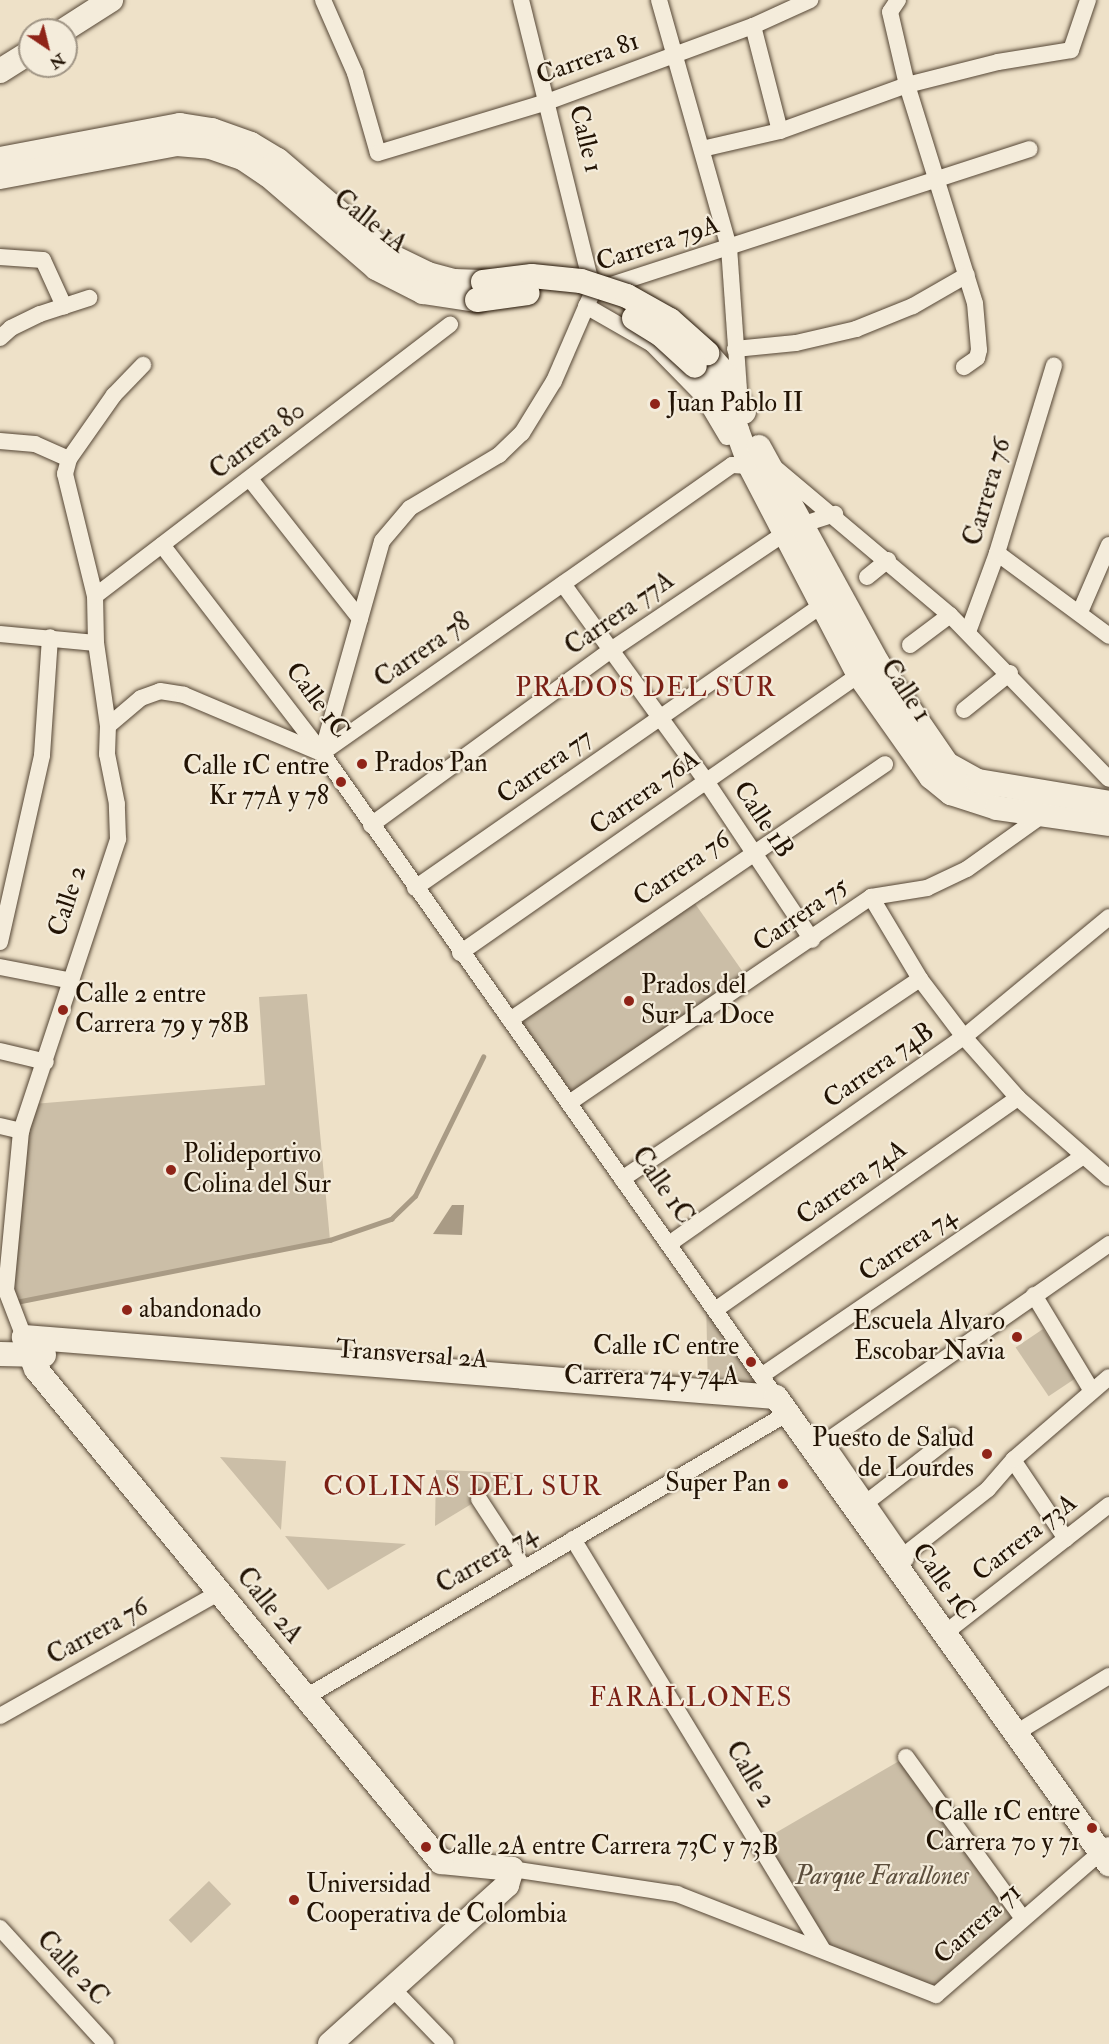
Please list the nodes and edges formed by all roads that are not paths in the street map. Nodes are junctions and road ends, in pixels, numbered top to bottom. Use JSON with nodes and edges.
{"nodes":[{"id":1,"x":111,"y":0,"type":"edge"},
{"id":2,"x":323,"y":0,"type":"edge"},
{"id":3,"x":521,"y":0,"type":"edge"},
{"id":4,"x":658,"y":0,"type":"edge"},
{"id":5,"x":810,"y":0,"type":"edge"},
{"id":6,"x":898,"y":0,"type":"edge"},
{"id":7,"x":1088,"y":0,"type":"edge"},
{"id":8,"x":791,"y":5,"type":"edge"},
{"id":9,"x":78,"y":21,"type":"edge"},
{"id":10,"x":753,"y":26,"type":"junction"},
{"id":11,"x":671,"y":55,"type":"junction"},
{"id":12,"x":18,"y":60,"type":"edge"},
{"id":13,"x":0,"y":71,"type":"edge"},
{"id":14,"x":907,"y":85,"type":"junction"},
{"id":15,"x":547,"y":102,"type":"junction"},
{"id":16,"x":780,"y":131,"type":"junction"},
{"id":17,"x":702,"y":149,"type":"junction"},
{"id":18,"x":1029,"y":149,"type":"dead end"},
{"id":19,"x":0,"y":159,"type":"edge"},
{"id":20,"x":0,"y":177,"type":"edge"},
{"id":21,"x":934,"y":180,"type":"junction"},
{"id":22,"x":729,"y":247,"type":"junction"},
{"id":23,"x":0,"y":257,"type":"edge"},
{"id":24,"x":967,"y":275,"type":"junction"},
{"id":25,"x":480,"y":291,"type":"junction"},
{"id":26,"x":89,"y":298,"type":"dead end"},
{"id":27,"x":590,"y":299,"type":"junction"},
{"id":28,"x":64,"y":306,"type":"junction"},
{"id":29,"x":450,"y":324,"type":"dead end"},
{"id":30,"x":0,"y":338,"type":"edge"},
{"id":31,"x":735,"y":349,"type":"junction"},
{"id":32,"x":701,"y":360,"type":"junction"},
{"id":33,"x":143,"y":365,"type":"dead end"},
{"id":34,"x":1054,"y":365,"type":"dead end"},
{"id":35,"x":964,"y":367,"type":"dead end"},
{"id":36,"x":740,"y":403,"type":"junction"},
{"id":37,"x":0,"y":441,"type":"edge"},
{"id":38,"x":69,"y":459,"type":"junction"},
{"id":39,"x":749,"y":464,"type":"junction"},
{"id":40,"x":250,"y":479,"type":"junction"},
{"id":41,"x":835,"y":514,"type":"junction"},
{"id":42,"x":793,"y":529,"type":"junction"},
{"id":43,"x":162,"y":545,"type":"junction"},
{"id":44,"x":1109,"y":546,"type":"edge"},
{"id":45,"x":997,"y":553,"type":"junction"},
{"id":46,"x":888,"y":560,"type":"junction"},
{"id":47,"x":867,"y":577,"type":"dead end"},
{"id":48,"x":562,"y":584,"type":"junction"},
{"id":49,"x":95,"y":596,"type":"junction"},
{"id":50,"x":822,"y":605,"type":"junction"},
{"id":51,"x":1080,"y":612,"type":"junction"},
{"id":52,"x":950,"y":615,"type":"junction"},
{"id":53,"x":360,"y":619,"type":"junction"},
{"id":54,"x":968,"y":632,"type":"junction"},
{"id":55,"x":0,"y":634,"type":"edge"},
{"id":56,"x":1109,"y":636,"type":"edge"},
{"id":57,"x":50,"y":637,"type":"junction"},
{"id":58,"x":96,"y":643,"type":"junction"},
{"id":59,"x":910,"y":645,"type":"dead end"},
{"id":60,"x":611,"y":650,"type":"junction"},
{"id":61,"x":1010,"y":673,"type":"junction"},
{"id":62,"x":859,"y":675,"type":"junction"},
{"id":63,"x":964,"y":710,"type":"dead end"},
{"id":64,"x":660,"y":718,"type":"junction"},
{"id":65,"x":108,"y":726,"type":"junction"},
{"id":66,"x":322,"y":753,"type":"junction"},
{"id":67,"x":885,"y":764,"type":"dead end"},
{"id":68,"x":706,"y":781,"type":"junction"},
{"id":69,"x":1109,"y":802,"type":"edge"},
{"id":70,"x":1044,"y":814,"type":"junction"},
{"id":71,"x":370,"y":825,"type":"junction"},
{"id":72,"x":753,"y":851,"type":"junction"},
{"id":73,"x":415,"y":888,"type":"junction"},
{"id":74,"x":871,"y":897,"type":"junction"},
{"id":75,"x":1109,"y":917,"type":"edge"},
{"id":76,"x":812,"y":940,"type":"junction"},
{"id":77,"x":0,"y":942,"type":"edge"},
{"id":78,"x":460,"y":953,"type":"junction"},
{"id":79,"x":0,"y":967,"type":"edge"},
{"id":80,"x":920,"y":979,"type":"junction"},
{"id":81,"x":72,"y":981,"type":"junction"},
{"id":82,"x":510,"y":1020,"type":"junction"},
{"id":83,"x":964,"y":1036,"type":"junction"},
{"id":84,"x":0,"y":1051,"type":"edge"},
{"id":85,"x":46,"y":1062,"type":"junction"},
{"id":86,"x":1018,"y":1098,"type":"junction"},
{"id":87,"x":569,"y":1103,"type":"junction"},
{"id":88,"x":0,"y":1126,"type":"edge"},
{"id":89,"x":21,"y":1131,"type":"junction"},
{"id":90,"x":1083,"y":1156,"type":"junction"},
{"id":91,"x":1109,"y":1178,"type":"edge"},
{"id":92,"x":622,"y":1179,"type":"junction"},
{"id":93,"x":1109,"y":1244,"type":"edge"},
{"id":94,"x":669,"y":1245,"type":"junction"},
{"id":95,"x":3,"y":1289,"type":"edge"},
{"id":96,"x":1034,"y":1295,"type":"junction"},
{"id":97,"x":715,"y":1310,"type":"junction"},
{"id":98,"x":28,"y":1346,"type":"junction"},
{"id":99,"x":0,"y":1354,"type":"edge"},
{"id":100,"x":761,"y":1376,"type":"junction"},
{"id":101,"x":1109,"y":1377,"type":"edge"},
{"id":102,"x":1092,"y":1391,"type":"junction"},
{"id":103,"x":782,"y":1405,"type":"junction"},
{"id":104,"x":952,"y":1436,"type":"dead end"},
{"id":105,"x":819,"y":1446,"type":"junction"},
{"id":106,"x":1013,"y":1460,"type":"junction"},
{"id":107,"x":479,"y":1499,"type":"dead end"},
{"id":108,"x":867,"y":1502,"type":"junction"},
{"id":109,"x":1109,"y":1505,"type":"edge"},
{"id":110,"x":573,"y":1539,"type":"junction"},
{"id":111,"x":1066,"y":1539,"type":"junction"},
{"id":112,"x":903,"y":1556,"type":"junction"},
{"id":113,"x":524,"y":1568,"type":"junction"},
{"id":114,"x":220,"y":1592,"type":"junction"},
{"id":115,"x":949,"y":1630,"type":"junction"},
{"id":116,"x":1109,"y":1676,"type":"edge"},
{"id":117,"x":306,"y":1697,"type":"junction"},
{"id":118,"x":0,"y":1716,"type":"edge"},
{"id":119,"x":1016,"y":1733,"type":"junction"},
{"id":120,"x":906,"y":1756,"type":"dead end"},
{"id":121,"x":1106,"y":1854,"type":"edge"},
{"id":122,"x":512,"y":1869,"type":"junction"},
{"id":123,"x":1022,"y":1917,"type":"junction"},
{"id":124,"x":0,"y":1928,"type":"edge"},
{"id":125,"x":822,"y":1948,"type":"junction"},
{"id":126,"x":393,"y":1989,"type":"junction"},
{"id":127,"x":106,"y":2044,"type":"edge"},
{"id":128,"x":330,"y":2044,"type":"edge"},
{"id":129,"x":446,"y":2044,"type":"edge"}],
"edges":[{"from":1,"to":9,"type":"street"},
{"from":2,"to":15,"type":"street","name":"Carrera 81"},
{"from":3,"to":15,"type":"street","name":"Calle 1"},
{"from":4,"to":11,"type":"street","name":"Calle 1"},
{"from":5,"to":8,"type":"street","name":"Carrera 81"},
{"from":6,"to":14,"type":"street"},
{"from":7,"to":14,"type":"street"},
{"from":8,"to":10,"type":"street","name":"Carrera 81"},
{"from":10,"to":11,"type":"street","name":"Carrera 81"},
{"from":10,"to":16,"type":"street"},
{"from":11,"to":15,"type":"street","name":"Carrera 81"},
{"from":11,"to":17,"type":"street","name":"Calle 1"},
{"from":12,"to":13,"type":"street"},
{"from":14,"to":16,"type":"street"},
{"from":14,"to":21,"type":"street"},
{"from":15,"to":27,"type":"street","name":"Calle 1"},
{"from":16,"to":17,"type":"street"},
{"from":17,"to":22,"type":"street","name":"Calle 1"},
{"from":18,"to":21,"type":"street","name":"Carrera 79A"},
{"from":19,"to":25,"type":"street","name":"Calle 1A"},
{"from":20,"to":25,"type":"street","name":"Calle 1A"},
{"from":21,"to":22,"type":"street","name":"Carrera 79A"},
{"from":21,"to":24,"type":"street"},
{"from":22,"to":27,"type":"street","name":"Carrera 79A"},
{"from":22,"to":31,"type":"street","name":"Calle 1"},
{"from":23,"to":28,"type":"street"},
{"from":24,"to":31,"type":"street"},
{"from":24,"to":35,"type":"street"},
{"from":25,"to":32,"type":"street","name":"Calle 1A","bridge":true},
{"from":26,"to":28,"type":"street"},
{"from":27,"to":39,"type":"street","name":"Calle 1"},
{"from":27,"to":53,"type":"street","name":"Carrera 79A"},
{"from":28,"to":30,"type":"street"},
{"from":29,"to":40,"type":"street","name":"Carrera 80"},
{"from":31,"to":36,"type":"street","name":"Calle 1"},
{"from":32,"to":36,"type":"street","name":"Calle 1A"},
{"from":32,"to":39,"type":"street","name":"Calle 1A"},
{"from":33,"to":38,"type":"street"},
{"from":34,"to":45,"type":"street","name":"Carrera 76"},
{"from":36,"to":39,"type":"street","name":"Calle 1"},
{"from":37,"to":38,"type":"street"},
{"from":38,"to":49,"type":"street","name":"Calle 2"},
{"from":39,"to":41,"type":"street","name":"Calle 1"},
{"from":39,"to":42,"type":"street","name":"Calle 1"},
{"from":39,"to":48,"type":"street","name":"Carrera 78"},
{"from":40,"to":43,"type":"street","name":"Carrera 80"},
{"from":40,"to":53,"type":"street"},
{"from":41,"to":42,"type":"street","name":"Carrera 77A"},
{"from":41,"to":46,"type":"street","name":"Calle 1"},
{"from":42,"to":50,"type":"street","name":"Calle 1"},
{"from":42,"to":60,"type":"street","name":"Carrera 77A"},
{"from":42,"to":69,"type":"street","name":"Calle 1"},
{"from":43,"to":49,"type":"street","name":"Carrera 80"},
{"from":43,"to":66,"type":"street","name":"Calle 1C"},
{"from":44,"to":51,"type":"street"},
{"from":45,"to":51,"type":"street"},
{"from":45,"to":54,"type":"street","name":"Carrera 76"},
{"from":46,"to":47,"type":"street"},
{"from":46,"to":52,"type":"street","name":"Calle 1"},
{"from":48,"to":60,"type":"street","name":"Calle 1B"},
{"from":48,"to":66,"type":"street","name":"Carrera 78"},
{"from":49,"to":58,"type":"street","name":"Calle 2"},
{"from":50,"to":62,"type":"street","name":"Calle 1"},
{"from":50,"to":64,"type":"street","name":"Carrera 77"},
{"from":51,"to":56,"type":"street"},
{"from":52,"to":54,"type":"street","name":"Calle 1"},
{"from":52,"to":59,"type":"street"},
{"from":53,"to":66,"type":"street","name":"Carrera 79A"},
{"from":54,"to":61,"type":"street","name":"Calle 1"},
{"from":55,"to":57,"type":"street"},
{"from":57,"to":58,"type":"street"},
{"from":57,"to":77,"type":"street"},
{"from":58,"to":65,"type":"street","name":"Calle 2"},
{"from":60,"to":64,"type":"street","name":"Calle 1B"},
{"from":60,"to":71,"type":"street","name":"Carrera 77A"},
{"from":61,"to":63,"type":"street"},
{"from":61,"to":69,"type":"street","name":"Calle 1"},
{"from":62,"to":68,"type":"street","name":"Carrera 76A"},
{"from":62,"to":70,"type":"street","name":"Calle 1"},
{"from":64,"to":68,"type":"street","name":"Calle 1B"},
{"from":64,"to":73,"type":"street","name":"Carrera 77"},
{"from":65,"to":66,"type":"street"},
{"from":65,"to":81,"type":"street","name":"Calle 2"},
{"from":66,"to":71,"type":"street","name":"Calle 1C"},
{"from":67,"to":72,"type":"street","name":"Carrera 76"},
{"from":68,"to":72,"type":"street","name":"Calle 1B"},
{"from":68,"to":78,"type":"street","name":"Carrera 76A"},
{"from":69,"to":70,"type":"street","name":"Calle 1"},
{"from":70,"to":74,"type":"street","name":"Carrera 75"},
{"from":71,"to":73,"type":"street","name":"Calle 1C"},
{"from":72,"to":76,"type":"street","name":"Calle 1B"},
{"from":72,"to":82,"type":"street","name":"Carrera 76"},
{"from":73,"to":78,"type":"street","name":"Calle 1C"},
{"from":74,"to":76,"type":"street","name":"Carrera 75"},
{"from":74,"to":80,"type":"street"},
{"from":75,"to":83,"type":"street","name":"Carrera 74B"},
{"from":76,"to":87,"type":"street","name":"Carrera 75"},
{"from":78,"to":82,"type":"street","name":"Calle 1C"},
{"from":79,"to":81,"type":"street"},
{"from":80,"to":83,"type":"street"},
{"from":80,"to":92,"type":"street"},
{"from":81,"to":85,"type":"street","name":"Calle 2"},
{"from":82,"to":87,"type":"street","name":"Calle 1C"},
{"from":83,"to":86,"type":"street"},
{"from":83,"to":94,"type":"street","name":"Carrera 74B"},
{"from":84,"to":85,"type":"street"},
{"from":85,"to":89,"type":"street","name":"Calle 2"},
{"from":86,"to":90,"type":"street"},
{"from":86,"to":97,"type":"street","name":"Carrera 74A"},
{"from":87,"to":92,"type":"street","name":"Calle 1C"},
{"from":88,"to":89,"type":"street"},
{"from":89,"to":95,"type":"street","name":"Calle 2"},
{"from":90,"to":91,"type":"street"},
{"from":90,"to":100,"type":"street","name":"Carrera 74"},
{"from":92,"to":94,"type":"street","name":"Calle 1C"},
{"from":93,"to":96,"type":"street"},
{"from":94,"to":97,"type":"street","name":"Calle 1C"},
{"from":95,"to":98,"type":"street","name":"Calle 2"},
{"from":96,"to":102,"type":"street"},
{"from":96,"to":105,"type":"street"},
{"from":97,"to":100,"type":"street","name":"Calle 1C"},
{"from":98,"to":99,"type":"street"},
{"from":98,"to":103,"type":"street","name":"Transversal 2A"},
{"from":98,"to":114,"type":"street","name":"Calle 2A"},
{"from":100,"to":103,"type":"street","name":"Calle 1C"},
{"from":101,"to":102,"type":"street"},
{"from":102,"to":106,"type":"street"},
{"from":103,"to":105,"type":"street","name":"Calle 1C"},
{"from":103,"to":110,"type":"street","name":"Carrera 74"},
{"from":104,"to":108,"type":"street"},
{"from":105,"to":108,"type":"street"},
{"from":105,"to":115,"type":"street","name":"Calle 1C"},
{"from":106,"to":111,"type":"street"},
{"from":106,"to":112,"type":"street"},
{"from":107,"to":113,"type":"street"},
{"from":108,"to":112,"type":"street"},
{"from":109,"to":111,"type":"street","name":"Carrera 73A"},
{"from":110,"to":113,"type":"street","name":"Carrera 74"},
{"from":110,"to":125,"type":"street","name":"Calle 2"},
{"from":111,"to":115,"type":"street","name":"Carrera 73A"},
{"from":112,"to":115,"type":"street"},
{"from":113,"to":117,"type":"street","name":"Carrera 74"},
{"from":114,"to":117,"type":"street","name":"Calle 2A"},
{"from":114,"to":118,"type":"street","name":"Carrera 76"},
{"from":115,"to":119,"type":"street","name":"Calle 1C"},
{"from":116,"to":119,"type":"street"},
{"from":117,"to":122,"type":"street","name":"Calle 2A"},
{"from":119,"to":121,"type":"street","name":"Calle 1C"},
{"from":120,"to":123,"type":"street"},
{"from":121,"to":123,"type":"street","name":"Carrera 71"},
{"from":122,"to":125,"type":"street"},
{"from":122,"to":126,"type":"street"},
{"from":123,"to":125,"type":"street","name":"Carrera 71"},
{"from":124,"to":127,"type":"street","name":"Calle 2C"},
{"from":126,"to":128,"type":"street"},
{"from":126,"to":129,"type":"street"}]}
